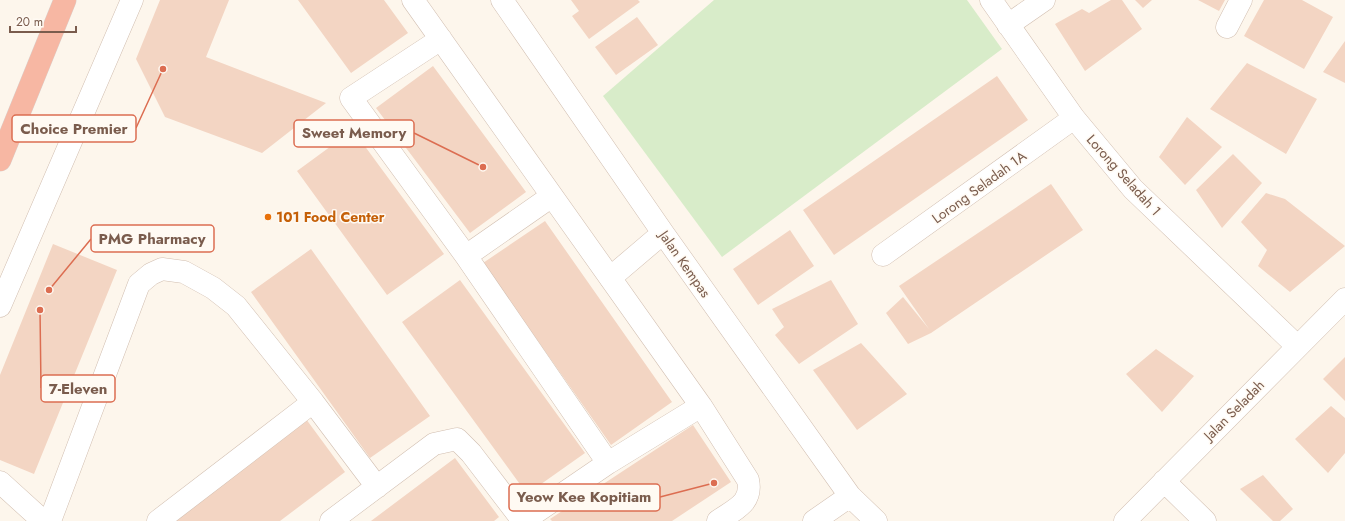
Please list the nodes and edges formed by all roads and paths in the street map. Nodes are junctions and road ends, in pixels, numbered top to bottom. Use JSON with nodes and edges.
{"nodes":[{"id":1,"x":65,"y":0,"type":"edge"},
{"id":2,"x":132,"y":0,"type":"edge"},
{"id":3,"x":413,"y":0,"type":"edge"},
{"id":4,"x":502,"y":0,"type":"edge"},
{"id":5,"x":991,"y":0,"type":"edge"},
{"id":6,"x":1044,"y":0,"type":"edge"},
{"id":7,"x":1241,"y":0,"type":"edge"},
{"id":8,"x":1008,"y":25,"type":"junction"},
{"id":9,"x":1227,"y":27,"type":"dead end"},
{"id":10,"x":441,"y":39,"type":"junction"},
{"id":11,"x":1074,"y":118,"type":"junction"},
{"id":12,"x":0,"y":160,"type":"edge"},
{"id":13,"x":552,"y":196,"type":"junction"},
{"id":14,"x":663,"y":233,"type":"junction"},
{"id":15,"x":883,"y":255,"type":"dead end"},
{"id":16,"x":466,"y":256,"type":"junction"},
{"id":17,"x":610,"y":278,"type":"junction"},
{"id":18,"x":1345,"y":299,"type":"edge"},
{"id":19,"x":0,"y":306,"type":"edge"},
{"id":20,"x":1297,"y":346,"type":"junction"},
{"id":21,"x":313,"y":402,"type":"junction"},
{"id":22,"x":701,"y":406,"type":"junction"},
{"id":23,"x":608,"y":463,"type":"junction"},
{"id":24,"x":1164,"y":481,"type":"junction"},
{"id":25,"x":0,"y":482,"type":"edge"},
{"id":26,"x":377,"y":487,"type":"junction"},
{"id":27,"x":850,"y":496,"type":"junction"},
{"id":28,"x":42,"y":521,"type":"edge"},
{"id":29,"x":50,"y":521,"type":"edge"},
{"id":30,"x":158,"y":521,"type":"edge"},
{"id":31,"x":331,"y":521,"type":"edge"},
{"id":32,"x":523,"y":521,"type":"edge"},
{"id":33,"x":718,"y":521,"type":"edge"},
{"id":34,"x":814,"y":521,"type":"edge"},
{"id":35,"x":876,"y":521,"type":"edge"},
{"id":36,"x":1125,"y":521,"type":"edge"},
{"id":37,"x":1205,"y":521,"type":"edge"}],
"edges":[{"from":1,"to":12,"type":"highway"},
{"from":2,"to":19,"type":"street"},
{"from":3,"to":10,"type":"street"},
{"from":4,"to":14,"type":"street","name":"Jalan Kempas"},
{"from":5,"to":8,"type":"street","name":"Lorong Seladah 1"},
{"from":6,"to":8,"type":"street"},
{"from":7,"to":9,"type":"street"},
{"from":8,"to":11,"type":"street","name":"Lorong Seladah 1"},
{"from":10,"to":13,"type":"street"},
{"from":10,"to":16,"type":"street"},
{"from":11,"to":15,"type":"street","name":"Lorong Seladah 1A"},
{"from":11,"to":20,"type":"street","name":"Lorong Seladah 1"},
{"from":13,"to":16,"type":"street"},
{"from":13,"to":17,"type":"street"},
{"from":14,"to":17,"type":"street"},
{"from":14,"to":27,"type":"street","name":"Jalan Kempas"},
{"from":16,"to":23,"type":"street"},
{"from":17,"to":22,"type":"street"},
{"from":18,"to":20,"type":"street","name":"Jalan Seladah"},
{"from":20,"to":24,"type":"street","name":"Jalan Seladah"},
{"from":21,"to":26,"type":"street"},
{"from":21,"to":29,"type":"street"},
{"from":21,"to":30,"type":"street"},
{"from":22,"to":23,"type":"street"},
{"from":22,"to":33,"type":"street"},
{"from":23,"to":32,"type":"street"},
{"from":24,"to":36,"type":"street","name":"Jalan Seladah"},
{"from":24,"to":37,"type":"street"},
{"from":25,"to":28,"type":"street"},
{"from":26,"to":31,"type":"street"},
{"from":26,"to":32,"type":"street"},
{"from":27,"to":34,"type":"street"},
{"from":27,"to":35,"type":"street","name":"Jalan Kempas"}]}
